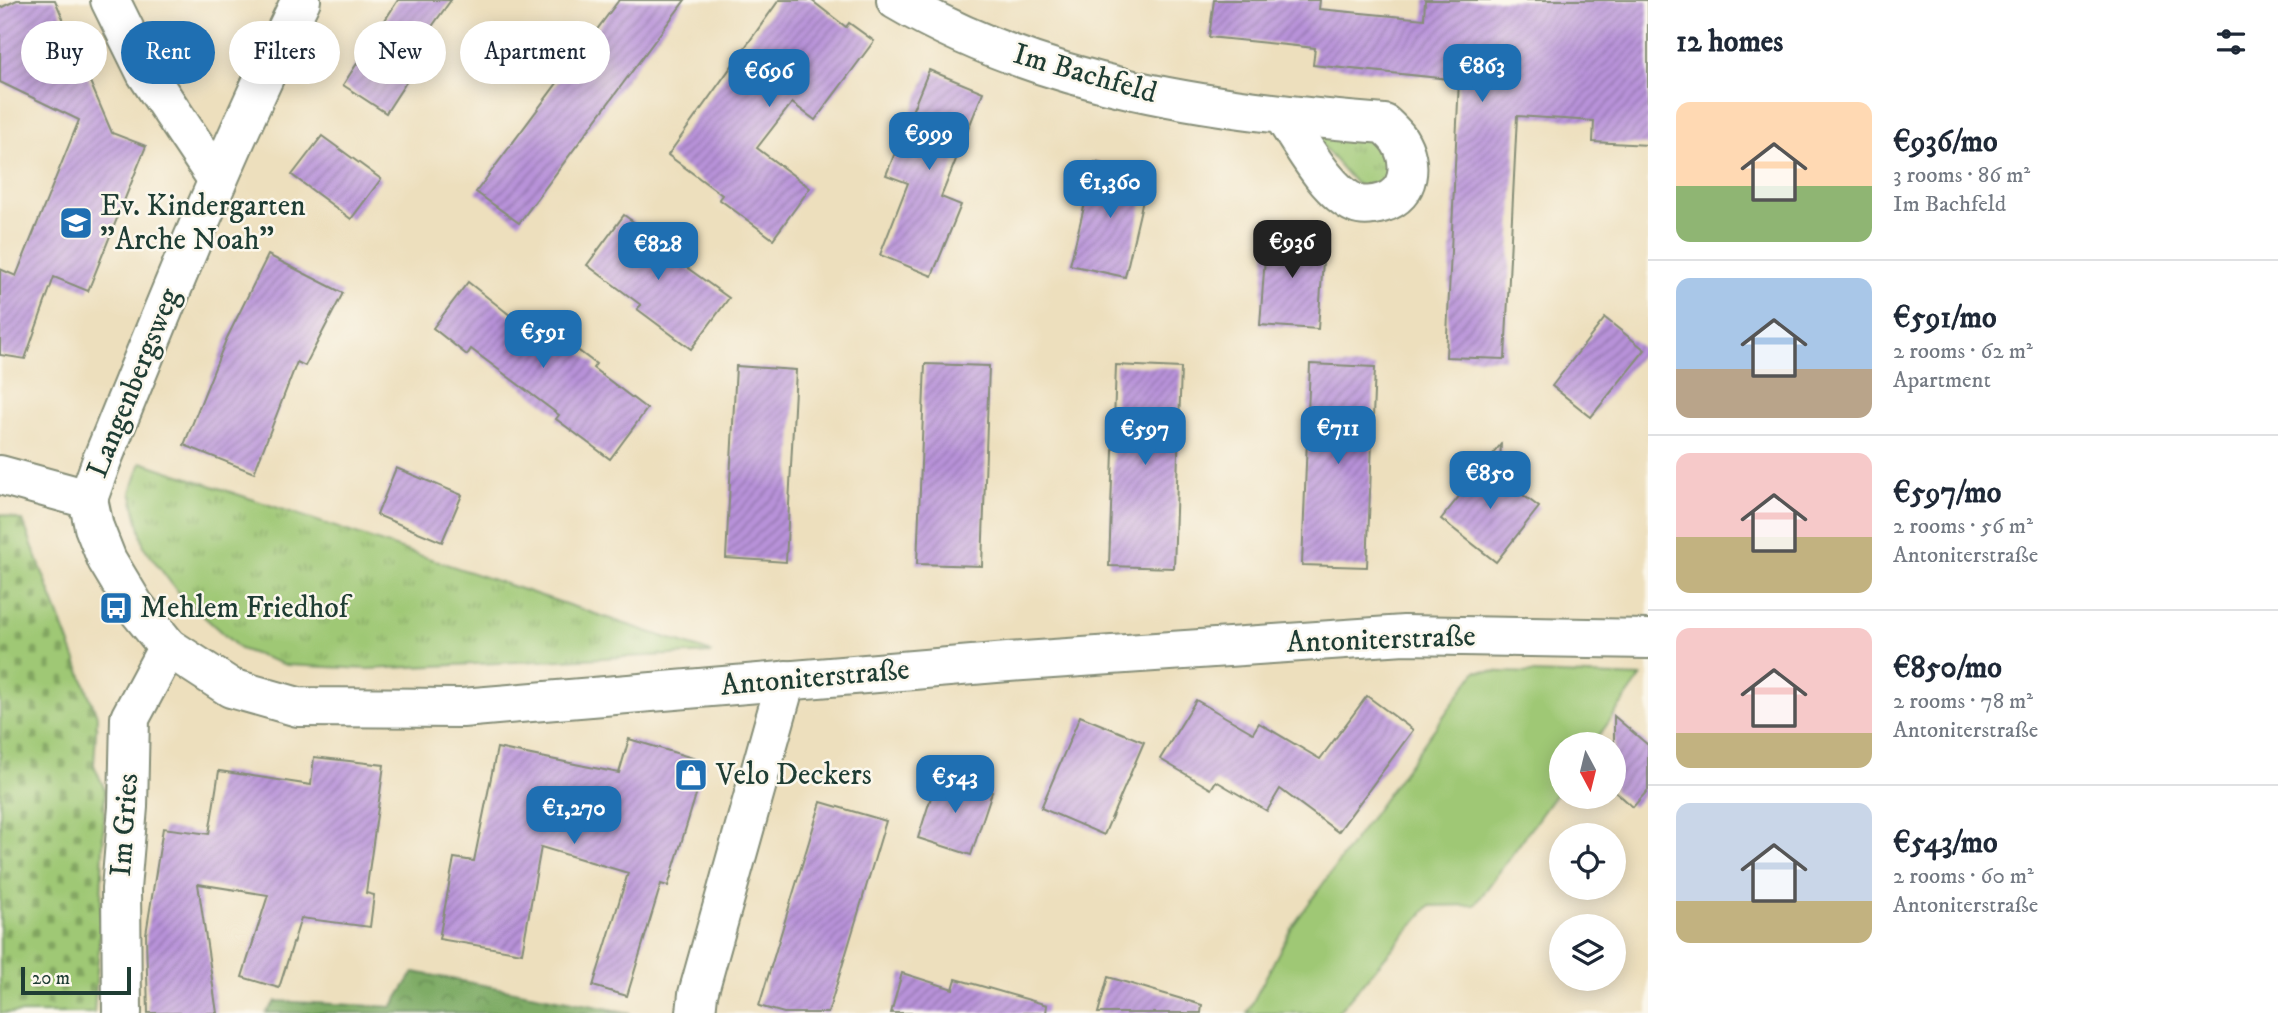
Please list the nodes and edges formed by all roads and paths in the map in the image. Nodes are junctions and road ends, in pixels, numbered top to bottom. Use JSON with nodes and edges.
{"nodes":[{"id":1,"x":110,"y":0,"type":"edge"},
{"id":2,"x":301,"y":0,"type":"edge"},
{"id":3,"x":896,"y":0,"type":"edge"},
{"id":4,"x":1283,"y":117,"type":"dead end"},
{"id":5,"x":217,"y":179,"type":"junction"},
{"id":6,"x":0,"y":475,"type":"edge"},
{"id":7,"x":88,"y":499,"type":"junction"},
{"id":8,"x":1648,"y":639,"type":"edge"},
{"id":9,"x":168,"y":647,"type":"junction"},
{"id":10,"x":786,"y":680,"type":"junction"},
{"id":11,"x":122,"y":1013,"type":"edge"},
{"id":12,"x":696,"y":1013,"type":"edge"}],
"edges":[{"from":1,"to":5,"type":"street"},
{"from":2,"to":5,"type":"street","name":"Langenbergsweg"},
{"from":3,"to":4,"type":"street","name":"Im Bachfeld"},
{"from":5,"to":7,"type":"street","name":"Langenbergsweg"},
{"from":6,"to":7,"type":"street"},
{"from":7,"to":9,"type":"street","name":"Antoniterstraße"},
{"from":8,"to":10,"type":"street","name":"Antoniterstraße"},
{"from":9,"to":10,"type":"street","name":"Antoniterstraße"},
{"from":9,"to":11,"type":"street","name":"Im Gries"},
{"from":10,"to":12,"type":"street"}]}
